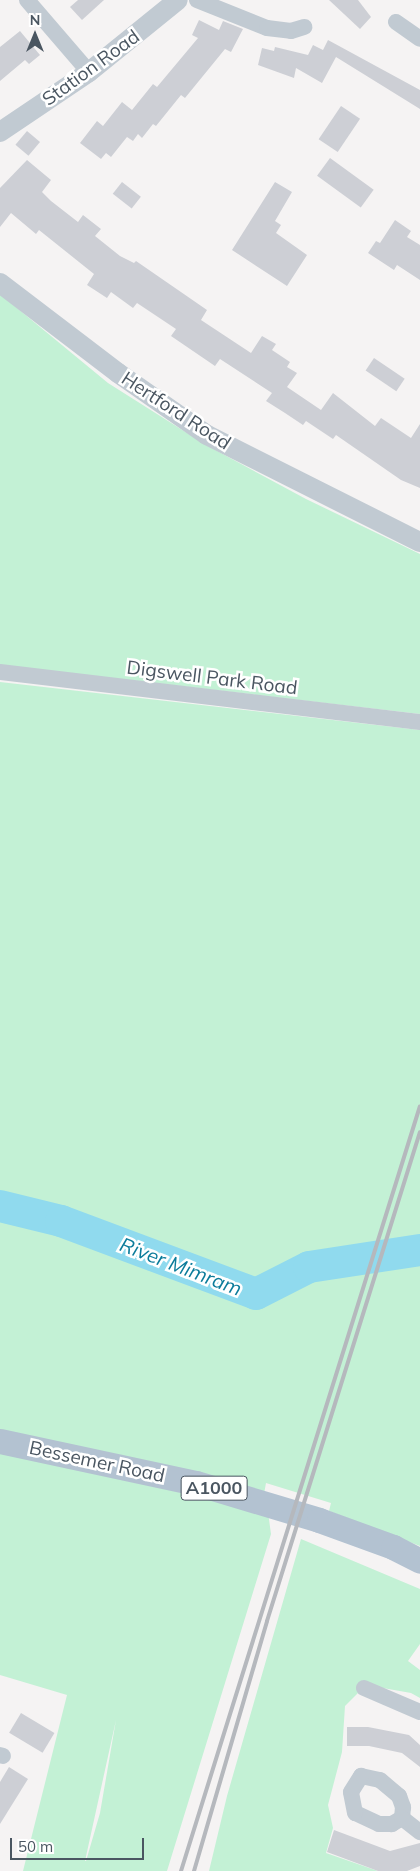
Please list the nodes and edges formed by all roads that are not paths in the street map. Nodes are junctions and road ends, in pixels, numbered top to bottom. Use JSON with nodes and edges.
{"nodes":[{"id":1,"x":26,"y":0,"type":"edge"},
{"id":2,"x":178,"y":0,"type":"edge"},
{"id":3,"x":197,"y":0,"type":"edge"},
{"id":4,"x":396,"y":22,"type":"dead end"},
{"id":5,"x":304,"y":27,"type":"dead end"},
{"id":6,"x":420,"y":39,"type":"edge"},
{"id":7,"x":89,"y":72,"type":"junction"},
{"id":8,"x":0,"y":132,"type":"edge"},
{"id":9,"x":0,"y":283,"type":"edge"},
{"id":10,"x":420,"y":542,"type":"edge"},
{"id":11,"x":0,"y":672,"type":"edge"},
{"id":12,"x":420,"y":722,"type":"edge"},
{"id":13,"x":0,"y":1441,"type":"edge"},
{"id":14,"x":420,"y":1561,"type":"edge"},
{"id":15,"x":364,"y":1688,"type":"dead end"},
{"id":16,"x":420,"y":1712,"type":"edge"},
{"id":17,"x":402,"y":1818,"type":"dead end"},
{"id":18,"x":420,"y":1832,"type":"edge"}],
"edges":[{"from":1,"to":7,"type":"street"},
{"from":2,"to":7,"type":"street","name":"Station Road"},
{"from":3,"to":5,"type":"street"},
{"from":4,"to":6,"type":"street"},
{"from":7,"to":8,"type":"street","name":"Station Road"},
{"from":9,"to":10,"type":"street","name":"Hertford Road"},
{"from":11,"to":12,"type":"street","name":"Digswell Park Road"},
{"from":13,"to":14,"type":"main road","name":"Bessemer Road","number":"A1000"},
{"from":15,"to":16,"type":"street"},
{"from":17,"to":18,"type":"street"}]}
